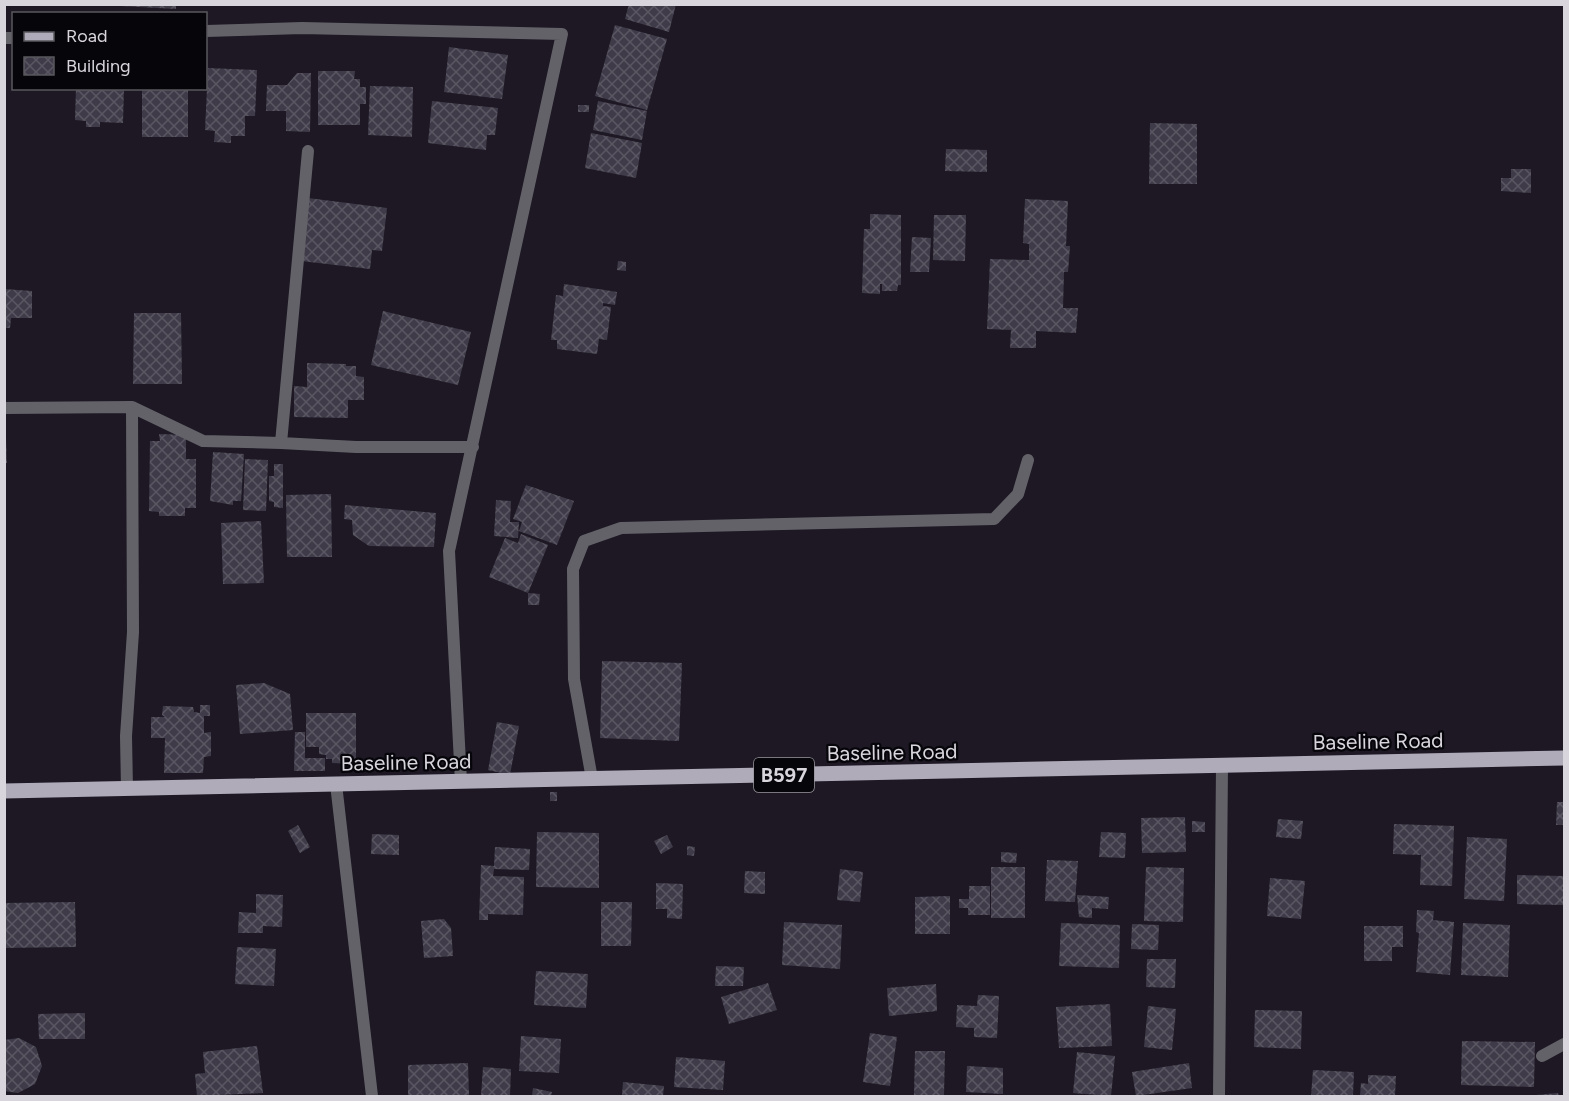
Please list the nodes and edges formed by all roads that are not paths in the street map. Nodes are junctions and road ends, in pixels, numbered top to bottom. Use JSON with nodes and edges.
{"nodes":[{"id":1,"x":207,"y":31,"type":"edge"},
{"id":2,"x":308,"y":151,"type":"dead end"},
{"id":3,"x":132,"y":407,"type":"junction"},
{"id":4,"x":4,"y":408,"type":"edge"},
{"id":5,"x":281,"y":443,"type":"junction"},
{"id":6,"x":473,"y":447,"type":"junction"},
{"id":7,"x":1028,"y":460,"type":"dead end"},
{"id":8,"x":1564,"y":758,"type":"edge"},
{"id":9,"x":1222,"y":766,"type":"junction"},
{"id":10,"x":592,"y":779,"type":"junction"},
{"id":11,"x":461,"y":782,"type":"junction"},
{"id":12,"x":336,"y":784,"type":"junction"},
{"id":13,"x":127,"y":789,"type":"junction"},
{"id":14,"x":4,"y":791,"type":"edge"},
{"id":15,"x":1564,"y":1044,"type":"edge"},
{"id":16,"x":1542,"y":1056,"type":"dead end"},
{"id":17,"x":372,"y":1096,"type":"edge"},
{"id":18,"x":1219,"y":1096,"type":"edge"}],
"edges":[{"from":1,"to":6,"type":"street"},
{"from":2,"to":5,"type":"street"},
{"from":3,"to":4,"type":"street"},
{"from":3,"to":5,"type":"street"},
{"from":3,"to":13,"type":"street"},
{"from":5,"to":6,"type":"street"},
{"from":6,"to":11,"type":"street"},
{"from":7,"to":10,"type":"street"},
{"from":8,"to":9,"type":"main road","name":"Baseline Road","number":"B597"},
{"from":9,"to":10,"type":"main road","name":"Baseline Road","number":"B597"},
{"from":9,"to":18,"type":"street"},
{"from":10,"to":11,"type":"main road","name":"Baseline Road","number":"B597"},
{"from":11,"to":12,"type":"main road","name":"Baseline Road","number":"B597"},
{"from":12,"to":13,"type":"main road","name":"Baseline Road","number":"B597"},
{"from":12,"to":17,"type":"street"},
{"from":13,"to":14,"type":"main road","name":"Baseline Road","number":"B597"},
{"from":15,"to":16,"type":"street"}]}
